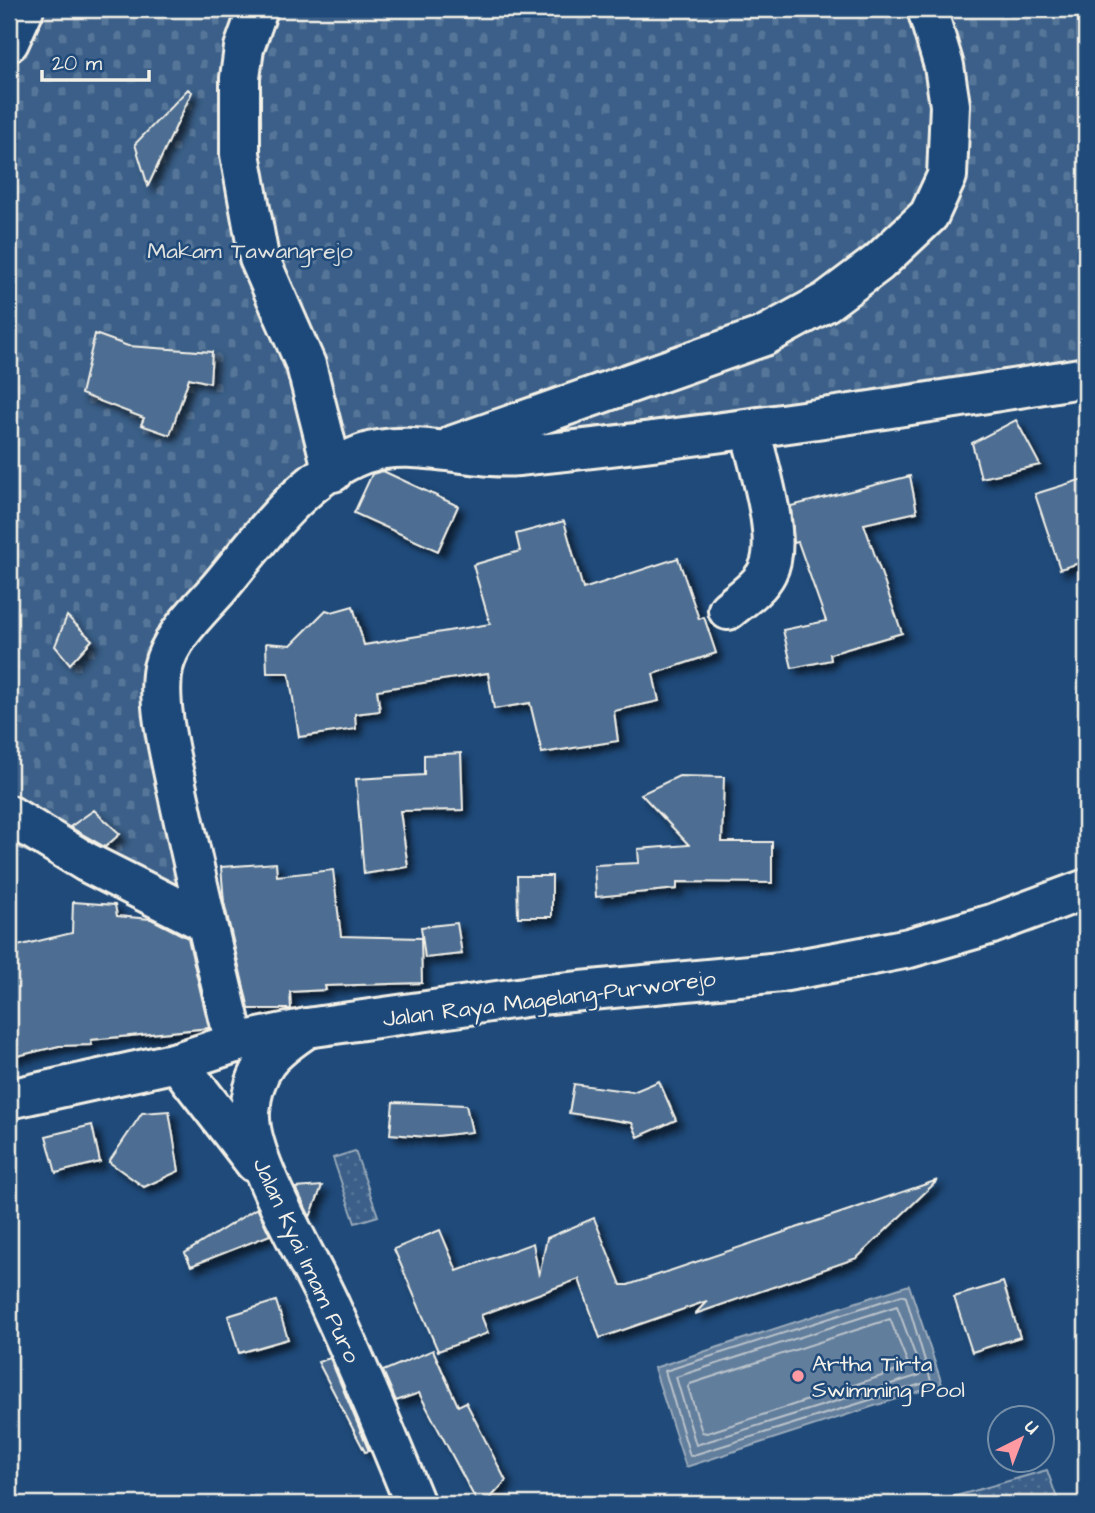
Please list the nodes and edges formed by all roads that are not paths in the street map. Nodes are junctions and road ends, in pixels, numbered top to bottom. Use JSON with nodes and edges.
{"nodes":[{"id":1,"x":24,"y":9,"type":"edge"},
{"id":2,"x":258,"y":9,"type":"edge"},
{"id":3,"x":927,"y":9,"type":"edge"},
{"id":4,"x":9,"y":42,"type":"edge"},
{"id":5,"x":1086,"y":377,"type":"edge"},
{"id":6,"x":750,"y":429,"type":"junction"},
{"id":7,"x":439,"y":450,"type":"junction"},
{"id":8,"x":333,"y":471,"type":"junction"},
{"id":9,"x":728,"y":610,"type":"dead end"},
{"id":10,"x":9,"y":815,"type":"edge"},
{"id":11,"x":1086,"y":889,"type":"edge"},
{"id":12,"x":205,"y":922,"type":"junction"},
{"id":13,"x":307,"y":1028,"type":"junction"},
{"id":14,"x":235,"y":1043,"type":"junction"},
{"id":15,"x":177,"y":1062,"type":"junction"},
{"id":16,"x":9,"y":1100,"type":"edge"},
{"id":17,"x":268,"y":1179,"type":"junction"},
{"id":18,"x":415,"y":1504,"type":"edge"}],
"edges":[{"from":1,"to":4,"type":"street"},
{"from":2,"to":8,"type":"street"},
{"from":3,"to":7,"type":"street"},
{"from":5,"to":6,"type":"street"},
{"from":6,"to":7,"type":"street"},
{"from":6,"to":9,"type":"street"},
{"from":7,"to":8,"type":"street"},
{"from":8,"to":12,"type":"street"},
{"from":10,"to":12,"type":"street"},
{"from":11,"to":13,"type":"street","name":"Jalan Raya Magelang-Purworejo"},
{"from":12,"to":14,"type":"street"},
{"from":13,"to":14,"type":"street","name":"Jalan Raya Magelang-Purworejo"},
{"from":13,"to":17,"type":"street","name":"Jalan Kyai Imam Puro"},
{"from":14,"to":15,"type":"street","name":"Jalan Raya Magelang-Purworejo"},
{"from":15,"to":16,"type":"street","name":"Jalan Raya Magelang-Purworejo"},
{"from":15,"to":17,"type":"street"},
{"from":17,"to":18,"type":"street","name":"Jalan Kyai Imam Puro"}]}
